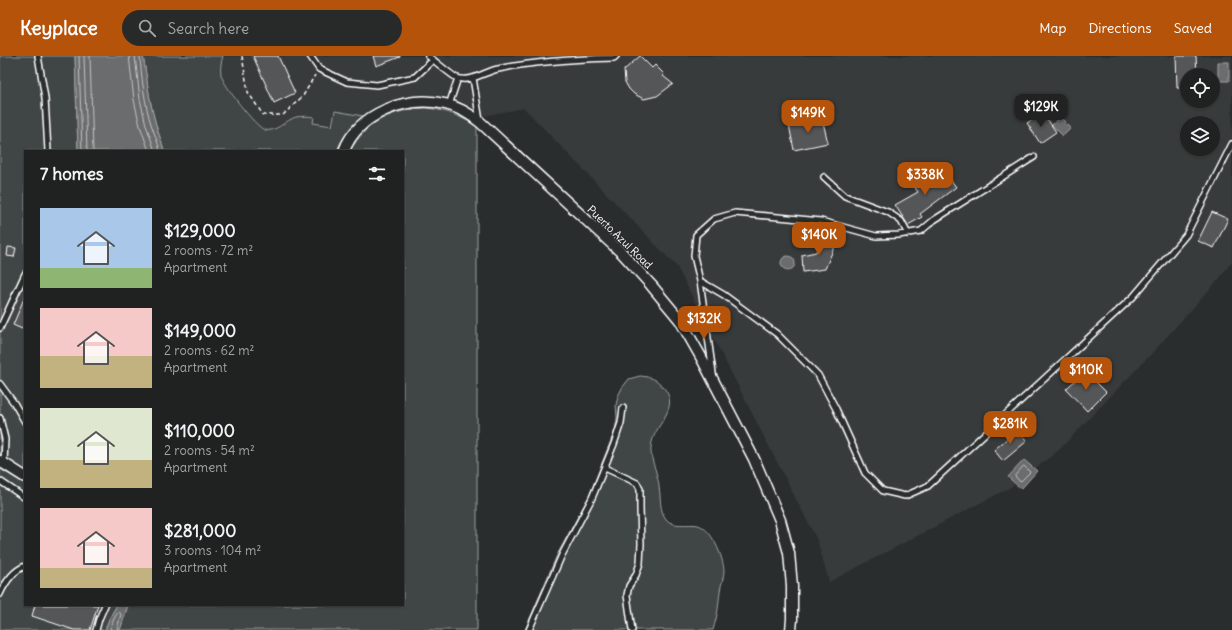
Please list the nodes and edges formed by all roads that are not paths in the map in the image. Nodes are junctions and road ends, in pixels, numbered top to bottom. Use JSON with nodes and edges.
{"nodes":[{"id":1,"x":38,"y":56,"type":"edge"},
{"id":2,"x":310,"y":56,"type":"edge"},
{"id":3,"x":428,"y":56,"type":"edge"},
{"id":4,"x":616,"y":56,"type":"edge"},
{"id":5,"x":433,"y":60,"type":"junction"},
{"id":6,"x":458,"y":78,"type":"junction"},
{"id":7,"x":473,"y":78,"type":"junction"},
{"id":8,"x":450,"y":106,"type":"junction"},
{"id":9,"x":480,"y":122,"type":"junction"},
{"id":10,"x":1232,"y":144,"type":"edge"},
{"id":11,"x":48,"y":150,"type":"edge"},
{"id":12,"x":345,"y":150,"type":"edge"},
{"id":13,"x":1034,"y":157,"type":"dead end"},
{"id":14,"x":824,"y":177,"type":"dead end"},
{"id":15,"x":908,"y":234,"type":"junction"},
{"id":16,"x":24,"y":276,"type":"edge"},
{"id":17,"x":700,"y":281,"type":"junction"},
{"id":18,"x":0,"y":328,"type":"edge"},
{"id":19,"x":714,"y":383,"type":"junction"},
{"id":20,"x":0,"y":384,"type":"edge"},
{"id":21,"x":623,"y":408,"type":"dead end"},
{"id":22,"x":0,"y":418,"type":"edge"},
{"id":23,"x":24,"y":420,"type":"edge"},
{"id":24,"x":2,"y":463,"type":"edge"},
{"id":25,"x":605,"y":468,"type":"junction"},
{"id":26,"x":24,"y":476,"type":"edge"},
{"id":27,"x":0,"y":481,"type":"edge"},
{"id":28,"x":24,"y":497,"type":"edge"},
{"id":29,"x":24,"y":567,"type":"edge"},
{"id":30,"x":0,"y":594,"type":"edge"},
{"id":31,"x":105,"y":606,"type":"edge"},
{"id":32,"x":96,"y":630,"type":"edge"},
{"id":33,"x":529,"y":630,"type":"edge"},
{"id":34,"x":632,"y":630,"type":"edge"},
{"id":35,"x":791,"y":630,"type":"edge"}],
"edges":[{"from":1,"to":11,"type":"lane"},
{"from":2,"to":5,"type":"lane"},
{"from":3,"to":5,"type":"lane"},
{"from":4,"to":7,"type":"lane"},
{"from":5,"to":6,"type":"lane"},
{"from":6,"to":7,"type":"lane"},
{"from":6,"to":8,"type":"lane"},
{"from":7,"to":9,"type":"lane"},
{"from":8,"to":9,"type":"street","name":"Puerto Azul Road"},
{"from":8,"to":12,"type":"street","name":"Puerto Azul Road"},
{"from":9,"to":19,"type":"street","name":"Puerto Azul Road"},
{"from":10,"to":17,"type":"lane"},
{"from":13,"to":15,"type":"lane"},
{"from":14,"to":15,"type":"lane"},
{"from":15,"to":17,"type":"lane"},
{"from":16,"to":18,"type":"lane"},
{"from":17,"to":19,"type":"lane"},
{"from":19,"to":35,"type":"street","name":"Puerto Azul Road"},
{"from":20,"to":23,"type":"lane"},
{"from":21,"to":25,"type":"lane"},
{"from":22,"to":24,"type":"lane"},
{"from":24,"to":26,"type":"street"},
{"from":25,"to":33,"type":"lane"},
{"from":25,"to":34,"type":"lane"},
{"from":27,"to":28,"type":"lane"},
{"from":29,"to":30,"type":"lane"},
{"from":31,"to":32,"type":"lane"}]}
